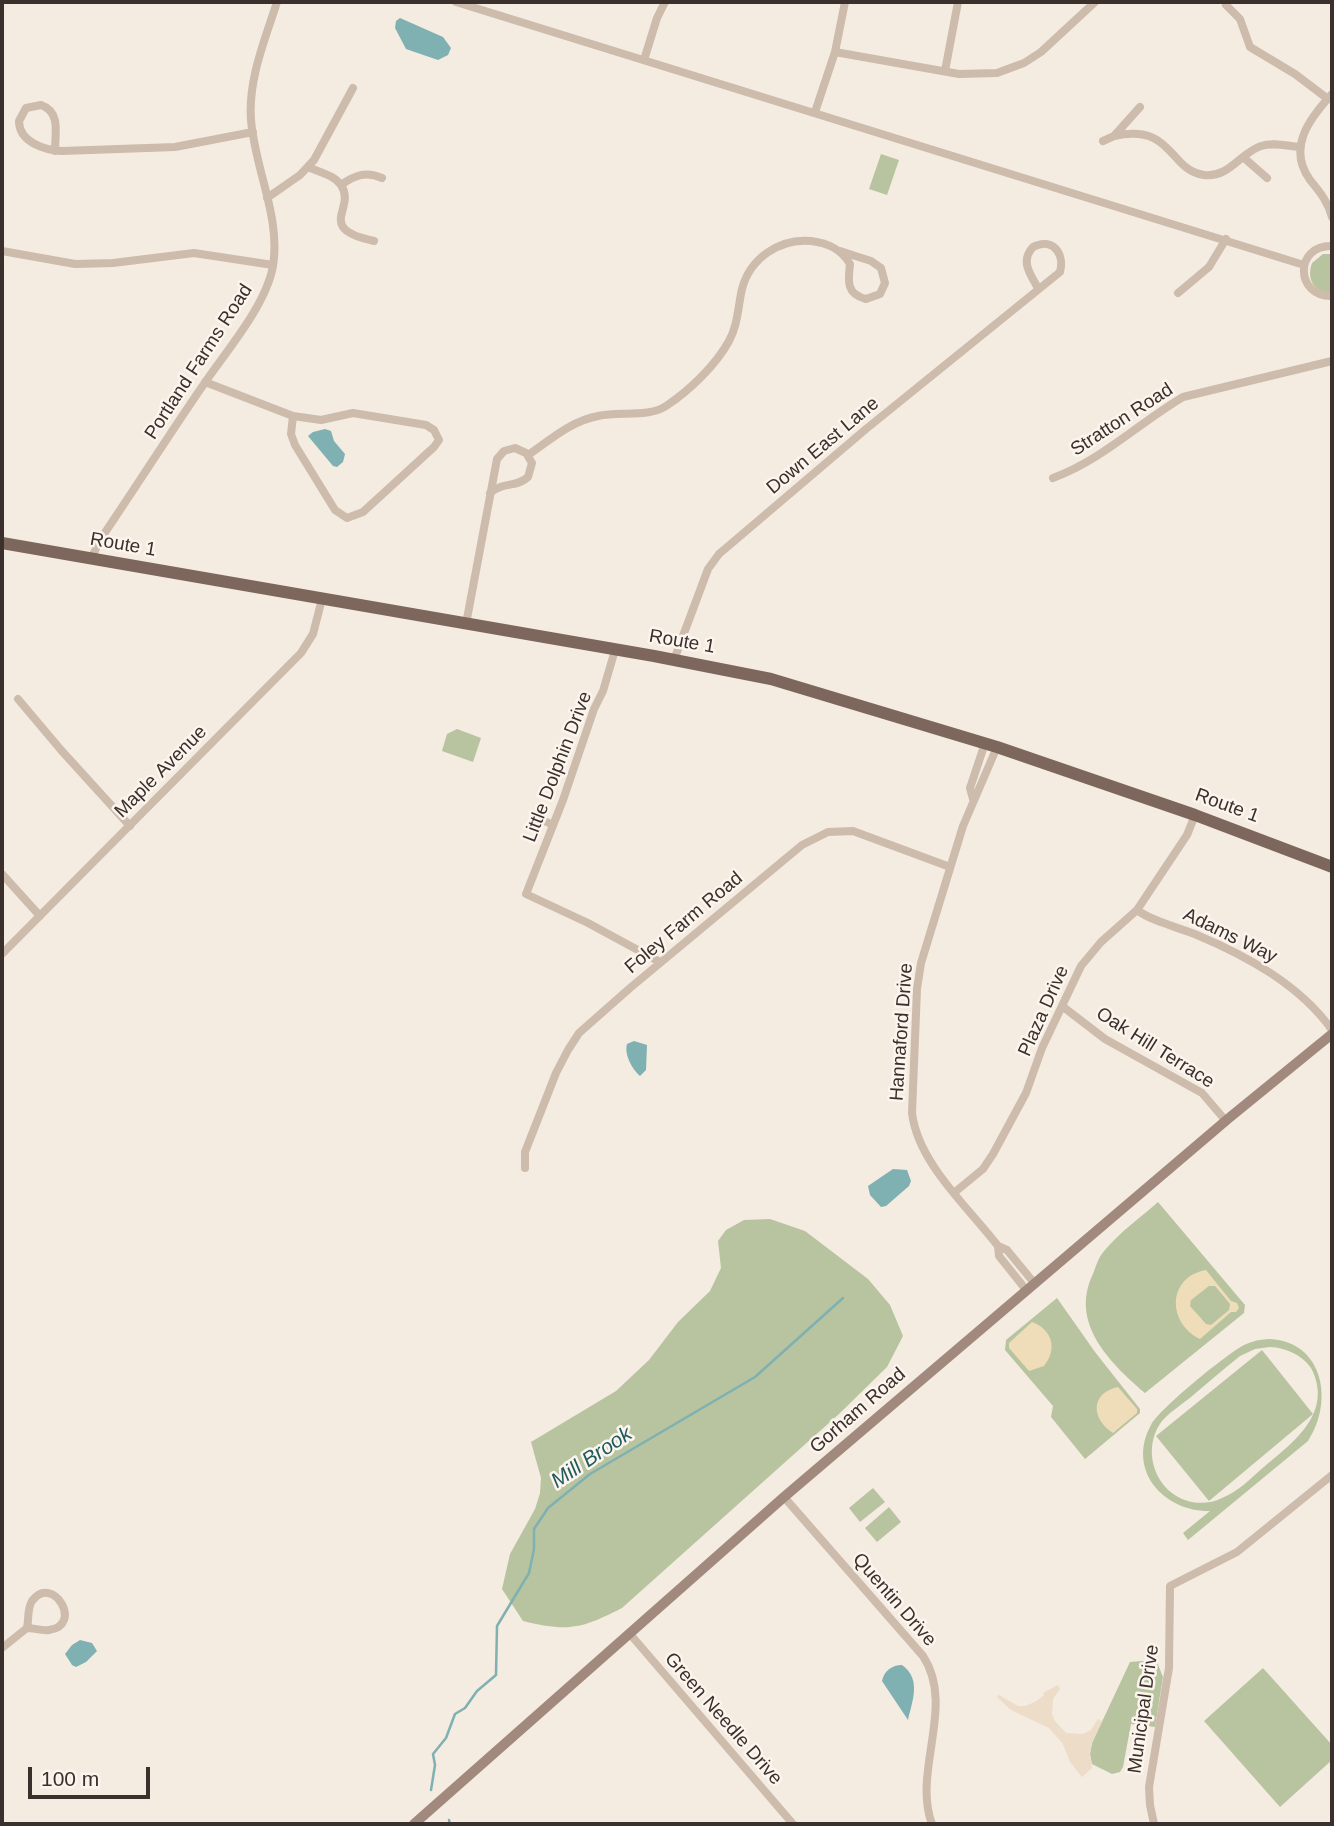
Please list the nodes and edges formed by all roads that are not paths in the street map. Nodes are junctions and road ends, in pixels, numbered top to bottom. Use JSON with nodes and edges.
{"nodes":[{"id":1,"x":277,"y":2,"type":"edge"},
{"id":2,"x":456,"y":2,"type":"edge"},
{"id":3,"x":666,"y":2,"type":"edge"},
{"id":4,"x":845,"y":2,"type":"edge"},
{"id":5,"x":958,"y":2,"type":"edge"},
{"id":6,"x":1095,"y":2,"type":"edge"},
{"id":7,"x":1226,"y":5,"type":"dead end"},
{"id":8,"x":835,"y":52,"type":"junction"},
{"id":9,"x":644,"y":60,"type":"junction"},
{"id":10,"x":945,"y":71,"type":"junction"},
{"id":11,"x":354,"y":88,"type":"dead end"},
{"id":12,"x":1330,"y":97,"type":"edge"},
{"id":13,"x":1140,"y":107,"type":"dead end"},
{"id":14,"x":815,"y":112,"type":"junction"},
{"id":15,"x":253,"y":132,"type":"junction"},
{"id":16,"x":1114,"y":136,"type":"junction"},
{"id":17,"x":1103,"y":141,"type":"dead end"},
{"id":18,"x":1299,"y":147,"type":"junction"},
{"id":19,"x":55,"y":151,"type":"junction"},
{"id":20,"x":1243,"y":157,"type":"junction"},
{"id":21,"x":308,"y":167,"type":"junction"},
{"id":22,"x":383,"y":178,"type":"dead end"},
{"id":23,"x":1267,"y":178,"type":"dead end"},
{"id":24,"x":341,"y":185,"type":"junction"},
{"id":25,"x":267,"y":198,"type":"junction"},
{"id":26,"x":1332,"y":217,"type":"edge"},
{"id":27,"x":1226,"y":239,"type":"junction"},
{"id":28,"x":374,"y":241,"type":"dead end"},
{"id":29,"x":1332,"y":245,"type":"edge"},
{"id":30,"x":2,"y":251,"type":"edge"},
{"id":31,"x":840,"y":251,"type":"junction"},
{"id":32,"x":273,"y":265,"type":"junction"},
{"id":33,"x":1304,"y":265,"type":"junction"},
{"id":34,"x":1038,"y":288,"type":"junction"},
{"id":35,"x":1178,"y":293,"type":"dead end"},
{"id":36,"x":1332,"y":296,"type":"edge"},
{"id":37,"x":1332,"y":361,"type":"edge"},
{"id":38,"x":205,"y":382,"type":"junction"},
{"id":39,"x":293,"y":416,"type":"junction"},
{"id":40,"x":528,"y":455,"type":"junction"},
{"id":41,"x":1053,"y":478,"type":"dead end"},
{"id":42,"x":490,"y":493,"type":"junction"},
{"id":43,"x":2,"y":543,"type":"edge"},
{"id":44,"x":91,"y":559,"type":"junction"},
{"id":45,"x":322,"y":599,"type":"junction"},
{"id":46,"x":466,"y":624,"type":"junction"},
{"id":47,"x":615,"y":650,"type":"junction"},
{"id":48,"x":674,"y":660,"type":"junction"},
{"id":49,"x":18,"y":699,"type":"dead end"},
{"id":50,"x":991,"y":745,"type":"junction"},
{"id":51,"x":1195,"y":815,"type":"junction"},
{"id":52,"x":536,"y":817,"type":"dead end"},
{"id":53,"x":130,"y":825,"type":"junction"},
{"id":54,"x":553,"y":825,"type":"junction"},
{"id":55,"x":950,"y":867,"type":"junction"},
{"id":56,"x":1332,"y":867,"type":"edge"},
{"id":57,"x":2,"y":874,"type":"edge"},
{"id":58,"x":1138,"y":910,"type":"junction"},
{"id":59,"x":40,"y":916,"type":"junction"},
{"id":60,"x":2,"y":954,"type":"edge"},
{"id":61,"x":660,"y":962,"type":"junction"},
{"id":62,"x":1062,"y":1006,"type":"junction"},
{"id":63,"x":1332,"y":1032,"type":"edge"},
{"id":64,"x":1226,"y":1121,"type":"junction"},
{"id":65,"x":525,"y":1168,"type":"dead end"},
{"id":66,"x":955,"y":1192,"type":"junction"},
{"id":67,"x":1031,"y":1287,"type":"junction"},
{"id":68,"x":1332,"y":1475,"type":"edge"},
{"id":69,"x":784,"y":1497,"type":"junction"},
{"id":70,"x":27,"y":1628,"type":"junction"},
{"id":71,"x":630,"y":1634,"type":"junction"},
{"id":72,"x":2,"y":1648,"type":"edge"},
{"id":73,"x":414,"y":1824,"type":"edge"},
{"id":74,"x":793,"y":1824,"type":"edge"},
{"id":75,"x":932,"y":1824,"type":"edge"},
{"id":76,"x":1154,"y":1824,"type":"edge"}],
"edges":[{"from":1,"to":15,"type":"street","name":"Portland Farms Road"},
{"from":2,"to":9,"type":"street"},
{"from":3,"to":9,"type":"street"},
{"from":4,"to":8,"type":"street"},
{"from":5,"to":10,"type":"street"},
{"from":6,"to":10,"type":"street"},
{"from":7,"to":12,"type":"street"},
{"from":8,"to":10,"type":"street"},
{"from":8,"to":14,"type":"street"},
{"from":9,"to":14,"type":"street"},
{"from":11,"to":21,"type":"street"},
{"from":12,"to":18,"type":"street"},
{"from":13,"to":16,"type":"street"},
{"from":14,"to":27,"type":"street"},
{"from":15,"to":19,"type":"street"},
{"from":15,"to":25,"type":"street","name":"Portland Farms Road"},
{"from":16,"to":17,"type":"street"},
{"from":16,"to":20,"type":"street"},
{"from":18,"to":20,"type":"street"},
{"from":18,"to":26,"type":"street"},
{"from":19,"to":19,"type":"street"},
{"from":20,"to":23,"type":"street"},
{"from":21,"to":24,"type":"street"},
{"from":21,"to":25,"type":"street"},
{"from":22,"to":24,"type":"street"},
{"from":24,"to":28,"type":"street"},
{"from":25,"to":32,"type":"street","name":"Portland Farms Road"},
{"from":27,"to":33,"type":"street"},
{"from":27,"to":35,"type":"street"},
{"from":29,"to":33,"type":"street"},
{"from":30,"to":32,"type":"street"},
{"from":31,"to":31,"type":"street"},
{"from":31,"to":40,"type":"street"},
{"from":32,"to":38,"type":"street","name":"Portland Farms Road"},
{"from":33,"to":36,"type":"street"},
{"from":34,"to":34,"type":"street","name":"Down East Lane"},
{"from":34,"to":48,"type":"street","name":"Down East Lane"},
{"from":37,"to":41,"type":"street","name":"Stratton Road"},
{"from":38,"to":39,"type":"street"},
{"from":38,"to":44,"type":"street","name":"Portland Farms Road"},
{"from":39,"to":39,"type":"street"},
{"from":40,"to":42,"type":"street"},
{"from":40,"to":42,"type":"street"},
{"from":42,"to":46,"type":"street"},
{"from":43,"to":44,"type":"main road","name":"Route 1"},
{"from":44,"to":45,"type":"main road","name":"Route 1"},
{"from":45,"to":46,"type":"main road","name":"Route 1"},
{"from":45,"to":53,"type":"street","name":"Maple Avenue"},
{"from":46,"to":47,"type":"main road","name":"Route 1"},
{"from":47,"to":48,"type":"main road","name":"Route 1"},
{"from":47,"to":54,"type":"street","name":"Little Dolphin Drive"},
{"from":48,"to":50,"type":"main road","name":"Route 1"},
{"from":49,"to":53,"type":"street"},
{"from":50,"to":51,"type":"main road","name":"Route 1"},
{"from":50,"to":55,"type":"street","name":"Hannaford Drive"},
{"from":51,"to":56,"type":"main road","name":"Route 1"},
{"from":51,"to":58,"type":"street","name":"Plaza Drive"},
{"from":52,"to":54,"type":"street"},
{"from":53,"to":59,"type":"street","name":"Maple Avenue"},
{"from":54,"to":61,"type":"street","name":"Little Dolphin Drive"},
{"from":55,"to":61,"type":"street","name":"Foley Farm Road"},
{"from":55,"to":66,"type":"street","name":"Hannaford Drive"},
{"from":57,"to":59,"type":"street"},
{"from":58,"to":62,"type":"street","name":"Plaza Drive"},
{"from":58,"to":63,"type":"street","name":"Adams Way"},
{"from":59,"to":60,"type":"street","name":"Maple Avenue"},
{"from":61,"to":65,"type":"street","name":"Foley Farm Road"},
{"from":62,"to":64,"type":"street","name":"Oak Hill Terrace"},
{"from":62,"to":66,"type":"street","name":"Plaza Drive"},
{"from":63,"to":64,"type":"main road","name":"Gorham Road"},
{"from":64,"to":67,"type":"main road","name":"Gorham Road"},
{"from":66,"to":67,"type":"street","name":"Hannaford Drive"},
{"from":67,"to":69,"type":"main road","name":"Gorham Road"},
{"from":68,"to":76,"type":"street","name":"Municipal Drive"},
{"from":69,"to":71,"type":"main road","name":"Gorham Road"},
{"from":69,"to":75,"type":"street","name":"Quentin Drive"},
{"from":70,"to":70,"type":"street"},
{"from":70,"to":72,"type":"street"},
{"from":71,"to":73,"type":"main road","name":"Gorham Road"},
{"from":71,"to":74,"type":"street","name":"Green Needle Drive"}]}
